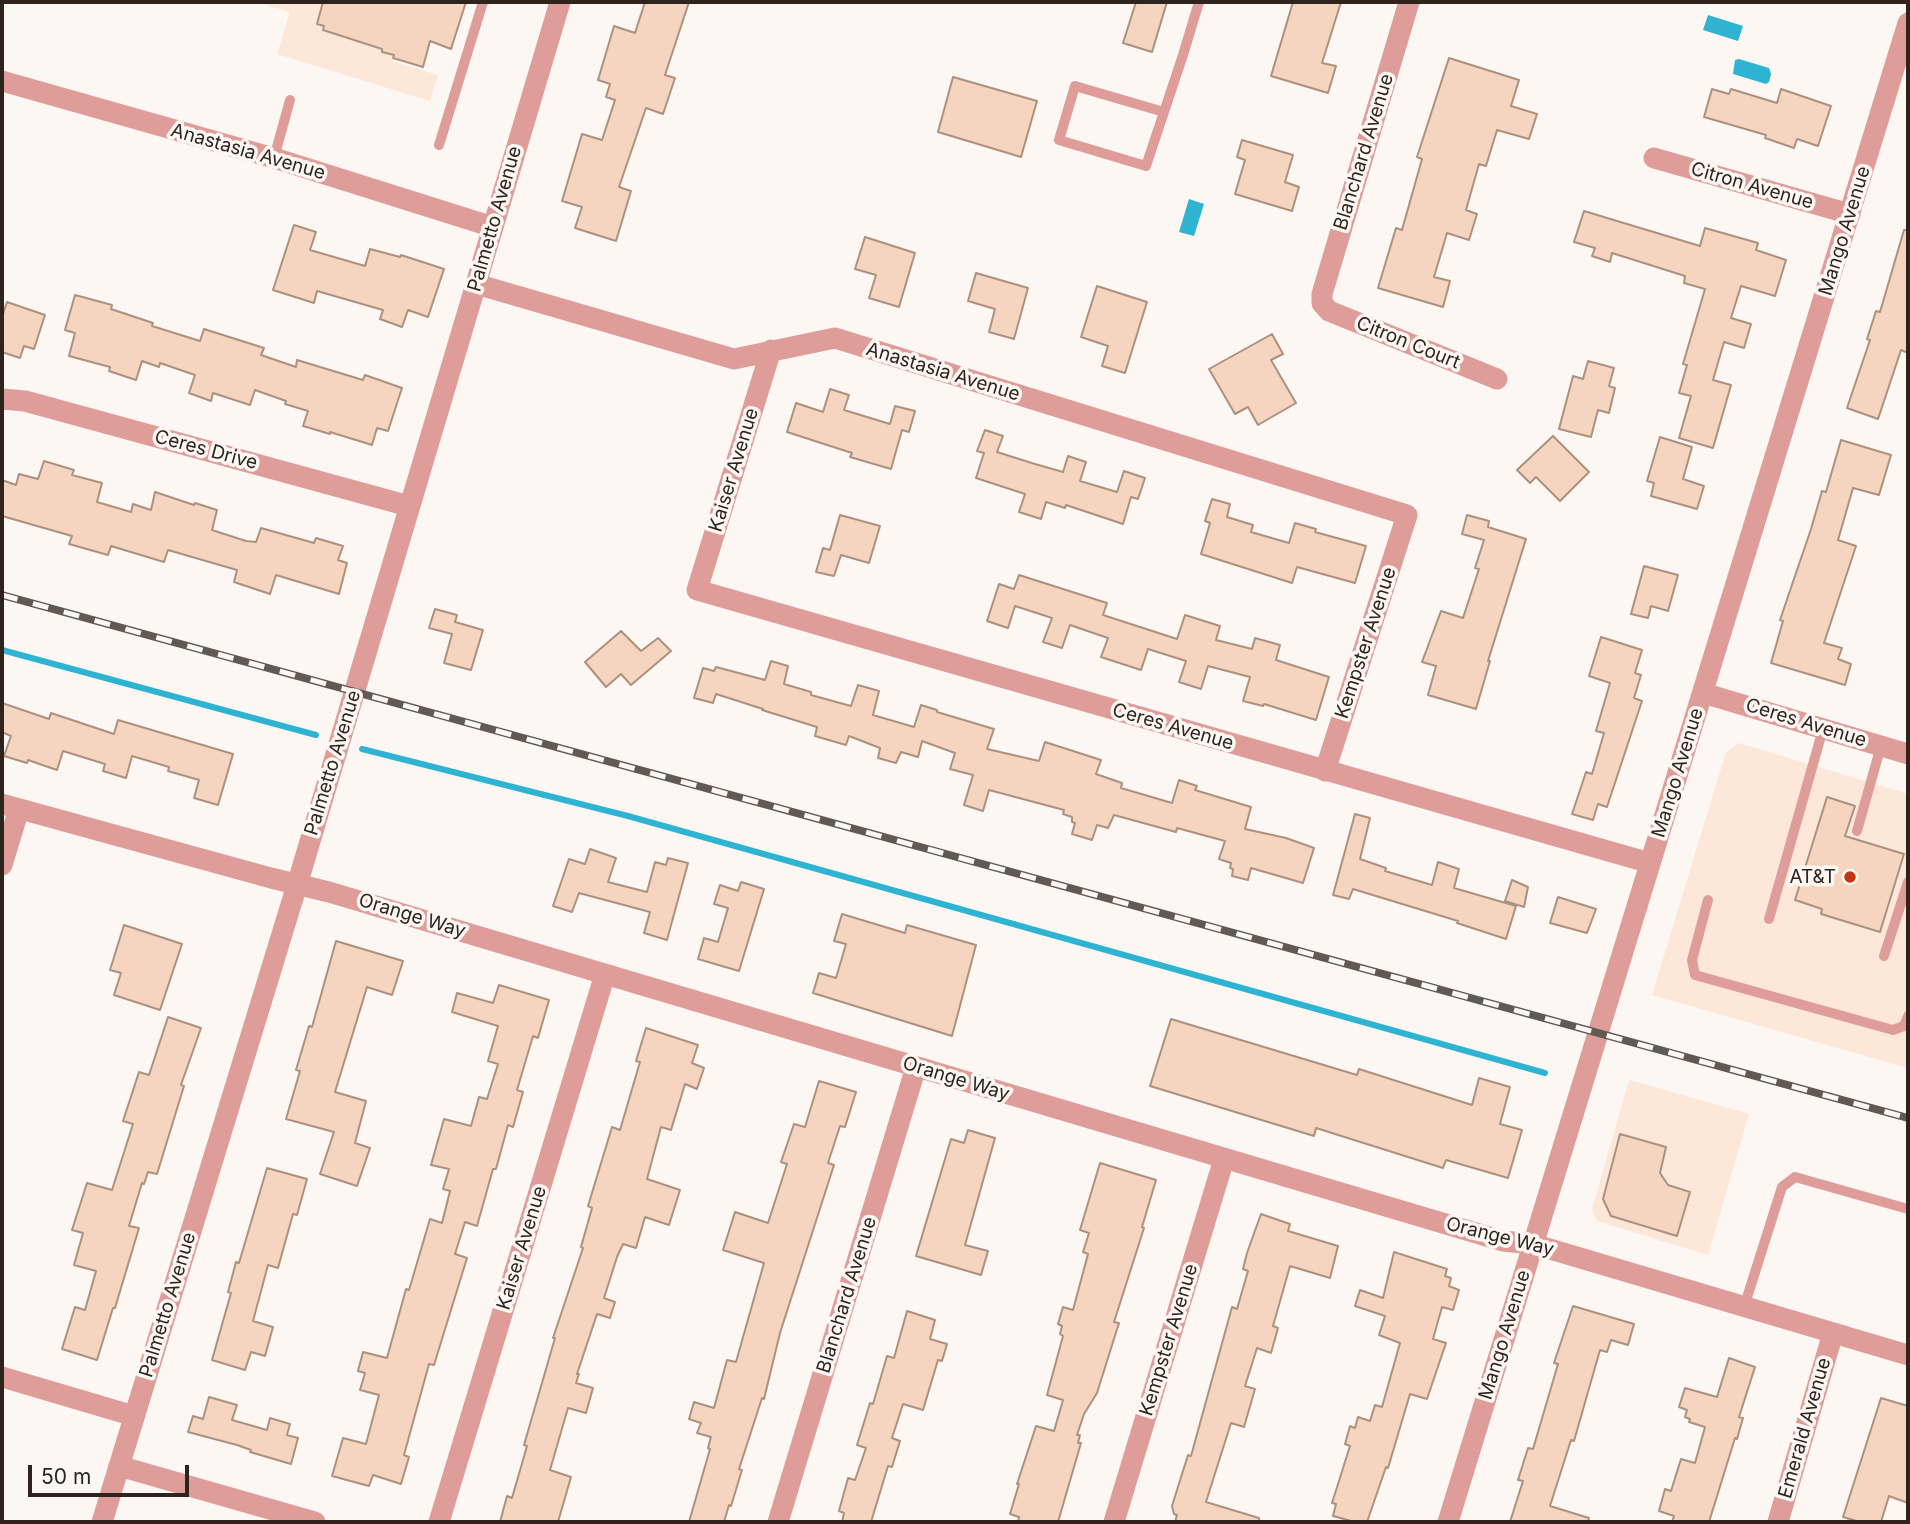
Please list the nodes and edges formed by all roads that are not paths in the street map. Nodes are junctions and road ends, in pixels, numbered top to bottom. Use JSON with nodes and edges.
{"nodes":[{"id":1,"x":483,"y":2,"type":"edge"},
{"id":2,"x":560,"y":2,"type":"edge"},
{"id":3,"x":1199,"y":2,"type":"edge"},
{"id":4,"x":1409,"y":2,"type":"edge"},
{"id":5,"x":1908,"y":23,"type":"edge"},
{"id":6,"x":2,"y":81,"type":"edge"},
{"id":7,"x":290,"y":100,"type":"dead end"},
{"id":8,"x":1164,"y":112,"type":"junction"},
{"id":9,"x":439,"y":145,"type":"dead end"},
{"id":10,"x":274,"y":158,"type":"junction"},
{"id":11,"x":1654,"y":158,"type":"dead end"},
{"id":12,"x":1850,"y":214,"type":"junction"},
{"id":13,"x":493,"y":227,"type":"junction"},
{"id":14,"x":476,"y":284,"type":"junction"},
{"id":15,"x":1322,"y":303,"type":"joint"},
{"id":16,"x":771,"y":351,"type":"junction"},
{"id":17,"x":1497,"y":379,"type":"dead end"},
{"id":18,"x":2,"y":399,"type":"edge"},
{"id":19,"x":409,"y":506,"type":"junction"},
{"id":20,"x":1407,"y":514,"type":"joint"},
{"id":21,"x":697,"y":590,"type":"joint"},
{"id":22,"x":1703,"y":693,"type":"junction"},
{"id":23,"x":1823,"y":729,"type":"junction"},
{"id":24,"x":1881,"y":746,"type":"junction"},
{"id":25,"x":1908,"y":754,"type":"edge"},
{"id":26,"x":1325,"y":771,"type":"junction"},
{"id":27,"x":10,"y":806,"type":"edge"},
{"id":28,"x":1857,"y":831,"type":"dead end"},
{"id":29,"x":1650,"y":863,"type":"junction"},
{"id":30,"x":2,"y":865,"type":"edge"},
{"id":31,"x":1908,"y":882,"type":"edge"},
{"id":32,"x":297,"y":885,"type":"junction"},
{"id":33,"x":1708,"y":900,"type":"dead end"},
{"id":34,"x":1769,"y":919,"type":"dead end"},
{"id":35,"x":1884,"y":956,"type":"dead end"},
{"id":36,"x":605,"y":974,"type":"junction"},
{"id":37,"x":1908,"y":1016,"type":"edge"},
{"id":38,"x":916,"y":1067,"type":"junction"},
{"id":39,"x":1224,"y":1158,"type":"junction"},
{"id":40,"x":1908,"y":1209,"type":"edge"},
{"id":41,"x":1534,"y":1244,"type":"junction"},
{"id":42,"x":1744,"y":1307,"type":"junction"},
{"id":43,"x":1833,"y":1333,"type":"junction"},
{"id":44,"x":1908,"y":1356,"type":"edge"},
{"id":45,"x":2,"y":1377,"type":"edge"},
{"id":46,"x":134,"y":1416,"type":"junction"},
{"id":47,"x":119,"y":1466,"type":"junction"},
{"id":48,"x":102,"y":1522,"type":"edge"},
{"id":49,"x":315,"y":1522,"type":"edge"},
{"id":50,"x":439,"y":1522,"type":"edge"},
{"id":51,"x":778,"y":1522,"type":"edge"},
{"id":52,"x":1114,"y":1522,"type":"edge"},
{"id":53,"x":1448,"y":1522,"type":"edge"},
{"id":54,"x":1778,"y":1522,"type":"edge"}],
"edges":[{"from":1,"to":9,"type":"lane"},
{"from":2,"to":13,"type":"street","name":"Palmetto Avenue"},
{"from":3,"to":8,"type":"lane"},
{"from":4,"to":15,"type":"street","name":"Blanchard Avenue"},
{"from":5,"to":12,"type":"street","name":"Mango Avenue"},
{"from":6,"to":10,"type":"street","name":"Anastasia Avenue"},
{"from":7,"to":10,"type":"lane"},
{"from":8,"to":8,"type":"lane"},
{"from":10,"to":13,"type":"street","name":"Anastasia Avenue"},
{"from":11,"to":12,"type":"street","name":"Citron Avenue"},
{"from":12,"to":22,"type":"street","name":"Mango Avenue"},
{"from":13,"to":14,"type":"street","name":"Palmetto Avenue"},
{"from":14,"to":16,"type":"street","name":"Anastasia Avenue"},
{"from":14,"to":19,"type":"street","name":"Palmetto Avenue"},
{"from":15,"to":17,"type":"street","name":"Citron Court"},
{"from":16,"to":20,"type":"street","name":"Anastasia Avenue"},
{"from":16,"to":21,"type":"street","name":"Kaiser Avenue"},
{"from":18,"to":19,"type":"street","name":"Ceres Drive"},
{"from":19,"to":32,"type":"street","name":"Palmetto Avenue"},
{"from":20,"to":26,"type":"street","name":"Kempster Avenue"},
{"from":21,"to":26,"type":"street","name":"Ceres Avenue"},
{"from":22,"to":23,"type":"street","name":"Ceres Avenue"},
{"from":22,"to":29,"type":"street","name":"Mango Avenue"},
{"from":23,"to":24,"type":"street","name":"Ceres Avenue"},
{"from":23,"to":34,"type":"lane"},
{"from":24,"to":25,"type":"street","name":"Ceres Avenue"},
{"from":24,"to":28,"type":"lane"},
{"from":26,"to":29,"type":"street","name":"Ceres Avenue"},
{"from":27,"to":30,"type":"street"},
{"from":27,"to":32,"type":"street","name":"Orange Way"},
{"from":29,"to":41,"type":"street","name":"Mango Avenue"},
{"from":31,"to":35,"type":"lane"},
{"from":32,"to":36,"type":"street","name":"Orange Way"},
{"from":32,"to":46,"type":"street","name":"Palmetto Avenue"},
{"from":33,"to":37,"type":"lane"},
{"from":36,"to":38,"type":"street","name":"Orange Way"},
{"from":36,"to":50,"type":"street","name":"Kaiser Avenue"},
{"from":38,"to":39,"type":"street","name":"Orange Way"},
{"from":38,"to":51,"type":"street","name":"Blanchard Avenue"},
{"from":39,"to":41,"type":"street","name":"Orange Way"},
{"from":39,"to":52,"type":"street","name":"Kempster Avenue"},
{"from":40,"to":42,"type":"lane"},
{"from":41,"to":42,"type":"street","name":"Orange Way"},
{"from":41,"to":53,"type":"street","name":"Mango Avenue"},
{"from":42,"to":43,"type":"street","name":"Orange Way"},
{"from":43,"to":44,"type":"street","name":"Orange Way"},
{"from":43,"to":54,"type":"street","name":"Emerald Avenue"},
{"from":45,"to":46,"type":"street"},
{"from":46,"to":47,"type":"street","name":"Palmetto Avenue"},
{"from":47,"to":48,"type":"street","name":"Palmetto Avenue"},
{"from":47,"to":49,"type":"street"}]}
